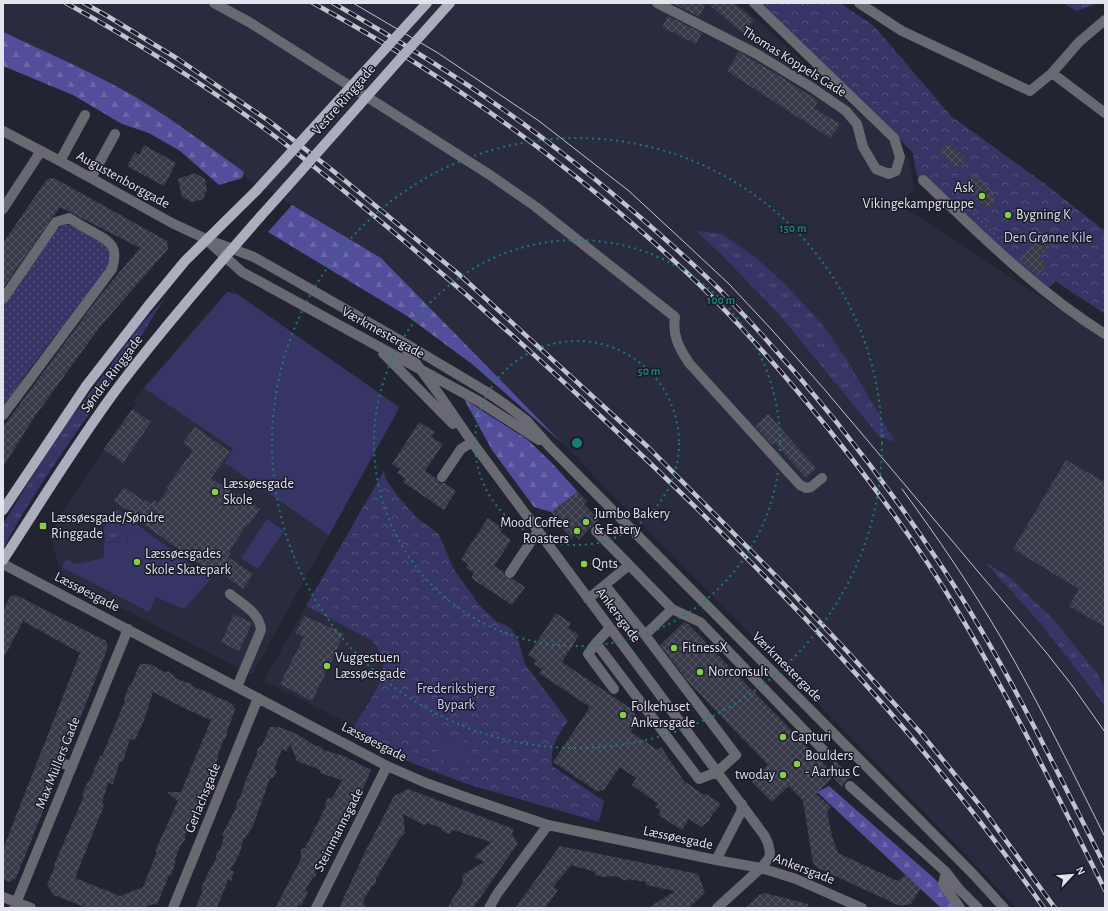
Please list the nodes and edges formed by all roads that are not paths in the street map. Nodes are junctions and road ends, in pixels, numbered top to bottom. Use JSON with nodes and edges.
{"nodes":[{"id":1,"x":214,"y":3,"type":"edge"},
{"id":2,"x":427,"y":3,"type":"edge"},
{"id":3,"x":450,"y":3,"type":"edge"},
{"id":4,"x":657,"y":3,"type":"edge"},
{"id":5,"x":754,"y":3,"type":"edge"},
{"id":6,"x":860,"y":3,"type":"edge"},
{"id":7,"x":1105,"y":20,"type":"edge"},
{"id":8,"x":1052,"y":72,"type":"junction"},
{"id":9,"x":1105,"y":113,"type":"edge"},
{"id":10,"x":86,"y":115,"type":"dead end"},
{"id":11,"x":3,"y":131,"type":"edge"},
{"id":12,"x":115,"y":134,"type":"dead end"},
{"id":13,"x":41,"y":151,"type":"junction"},
{"id":14,"x":60,"y":161,"type":"junction"},
{"id":15,"x":91,"y":178,"type":"junction"},
{"id":16,"x":923,"y":180,"type":"dead end"},
{"id":17,"x":243,"y":204,"type":"joint"},
{"id":18,"x":3,"y":209,"type":"edge"},
{"id":19,"x":260,"y":217,"type":"joint"},
{"id":20,"x":206,"y":239,"type":"junction"},
{"id":21,"x":229,"y":253,"type":"junction"},
{"id":22,"x":3,"y":299,"type":"edge"},
{"id":23,"x":1105,"y":334,"type":"edge"},
{"id":24,"x":398,"y":339,"type":"junction"},
{"id":25,"x":375,"y":344,"type":"junction"},
{"id":26,"x":419,"y":368,"type":"junction"},
{"id":27,"x":3,"y":415,"type":"edge"},
{"id":28,"x":472,"y":442,"type":"junction"},
{"id":29,"x":549,"y":446,"type":"junction"},
{"id":30,"x":442,"y":477,"type":"dead end"},
{"id":31,"x":822,"y":478,"type":"dead end"},
{"id":32,"x":3,"y":510,"type":"edge"},
{"id":33,"x":538,"y":531,"type":"junction"},
{"id":34,"x":596,"y":531,"type":"dead end"},
{"id":35,"x":3,"y":560,"type":"edge"},
{"id":36,"x":3,"y":564,"type":"edge"},
{"id":37,"x":629,"y":565,"type":"junction"},
{"id":38,"x":510,"y":573,"type":"dead end"},
{"id":39,"x":605,"y":585,"type":"junction"},
{"id":40,"x":230,"y":594,"type":"dead end"},
{"id":41,"x":588,"y":599,"type":"junction"},
{"id":42,"x":672,"y":608,"type":"junction"},
{"id":43,"x":610,"y":628,"type":"junction"},
{"id":44,"x":128,"y":629,"type":"junction"},
{"id":45,"x":645,"y":635,"type":"junction"},
{"id":46,"x":596,"y":643,"type":"junction"},
{"id":47,"x":237,"y":687,"type":"junction"},
{"id":48,"x":614,"y":689,"type":"dead end"},
{"id":49,"x":258,"y":698,"type":"junction"},
{"id":50,"x":829,"y":756,"type":"dead end"},
{"id":51,"x":387,"y":766,"type":"junction"},
{"id":52,"x":717,"y":772,"type":"junction"},
{"id":53,"x":850,"y":786,"type":"dead end"},
{"id":54,"x":742,"y":804,"type":"junction"},
{"id":55,"x":548,"y":825,"type":"junction"},
{"id":56,"x":716,"y":860,"type":"junction"},
{"id":57,"x":761,"y":868,"type":"junction"},
{"id":58,"x":946,"y":872,"type":"junction"},
{"id":59,"x":3,"y":897,"type":"edge"},
{"id":60,"x":15,"y":905,"type":"edge"},
{"id":61,"x":31,"y":908,"type":"edge"},
{"id":62,"x":173,"y":908,"type":"edge"},
{"id":63,"x":316,"y":908,"type":"edge"},
{"id":64,"x":489,"y":908,"type":"edge"},
{"id":65,"x":717,"y":908,"type":"edge"},
{"id":66,"x":862,"y":908,"type":"edge"},
{"id":67,"x":960,"y":908,"type":"edge"},
{"id":68,"x":978,"y":908,"type":"edge"},
{"id":69,"x":1004,"y":908,"type":"edge"}],
"edges":[{"from":1,"to":31,"type":"street"},
{"from":2,"to":17,"type":"main road","name":"Vestre Ringgade","bridge":true},
{"from":3,"to":19,"type":"main road","name":"Vestre Ringgade","bridge":true},
{"from":4,"to":5,"type":"street","name":"Thomas Koppels Gade"},
{"from":6,"to":8,"type":"street"},
{"from":7,"to":8,"type":"street"},
{"from":8,"to":9,"type":"street"},
{"from":10,"to":14,"type":"street"},
{"from":11,"to":13,"type":"street","name":"Augustenborggade"},
{"from":12,"to":15,"type":"street"},
{"from":13,"to":14,"type":"street","name":"Augustenborggade"},
{"from":13,"to":18,"type":"street"},
{"from":14,"to":15,"type":"street","name":"Augustenborggade"},
{"from":15,"to":20,"type":"street","name":"Augustenborggade"},
{"from":16,"to":23,"type":"street"},
{"from":17,"to":20,"type":"main road","name":"Søndre Ringgade"},
{"from":19,"to":21,"type":"main road","name":"Søndre Ringgade"},
{"from":20,"to":21,"type":"street","name":"Værkmestergade"},
{"from":20,"to":32,"type":"main road","name":"Søndre Ringgade"},
{"from":21,"to":24,"type":"street","name":"Værkmestergade"},
{"from":21,"to":25,"type":"street","name":"Værkmestergade"},
{"from":21,"to":35,"type":"main road","name":"Søndre Ringgade"},
{"from":22,"to":27,"type":"street"},
{"from":24,"to":26,"type":"street","name":"Ankersgade"},
{"from":24,"to":29,"type":"street","name":"Værkmestergade"},
{"from":25,"to":26,"type":"street","name":"Værkmestergade"},
{"from":25,"to":28,"type":"street","name":"Ankersgade"},
{"from":26,"to":28,"type":"street","name":"Ankersgade"},
{"from":26,"to":29,"type":"street","name":"Værkmestergade"},
{"from":28,"to":30,"type":"street"},
{"from":28,"to":33,"type":"street","name":"Ankersgade"},
{"from":29,"to":69,"type":"street","name":"Værkmestergade"},
{"from":33,"to":38,"type":"street"},
{"from":33,"to":41,"type":"street","name":"Ankersgade"},
{"from":34,"to":37,"type":"street"},
{"from":36,"to":44,"type":"street","name":"Læssøesgade"},
{"from":37,"to":39,"type":"street"},
{"from":37,"to":42,"type":"street"},
{"from":39,"to":41,"type":"street"},
{"from":39,"to":45,"type":"street"},
{"from":40,"to":47,"type":"street"},
{"from":41,"to":43,"type":"street","name":"Ankersgade"},
{"from":42,"to":45,"type":"street"},
{"from":42,"to":50,"type":"street"},
{"from":43,"to":46,"type":"street"},
{"from":43,"to":52,"type":"street","name":"Ankersgade"},
{"from":44,"to":47,"type":"street","name":"Læssøesgade"},
{"from":44,"to":60,"type":"street","name":"Max Müllers Gade"},
{"from":45,"to":52,"type":"street"},
{"from":46,"to":48,"type":"street"},
{"from":46,"to":52,"type":"street"},
{"from":47,"to":49,"type":"street","name":"Læssøesgade"},
{"from":49,"to":51,"type":"street","name":"Læssøesgade"},
{"from":49,"to":62,"type":"street","name":"Gerlachsgade"},
{"from":51,"to":55,"type":"street","name":"Læssøesgade"},
{"from":51,"to":63,"type":"street","name":"Steinmannsgade"},
{"from":52,"to":54,"type":"street","name":"Ankersgade"},
{"from":53,"to":58,"type":"street"},
{"from":54,"to":56,"type":"street"},
{"from":54,"to":57,"type":"street","name":"Ankersgade"},
{"from":55,"to":56,"type":"street","name":"Læssøesgade"},
{"from":55,"to":64,"type":"street"},
{"from":56,"to":57,"type":"street","name":"Læssøesgade"},
{"from":57,"to":65,"type":"street"},
{"from":57,"to":66,"type":"street","name":"Ankersgade"},
{"from":58,"to":67,"type":"street"},
{"from":58,"to":68,"type":"street"},
{"from":59,"to":60,"type":"street"},
{"from":60,"to":61,"type":"street"}]}
